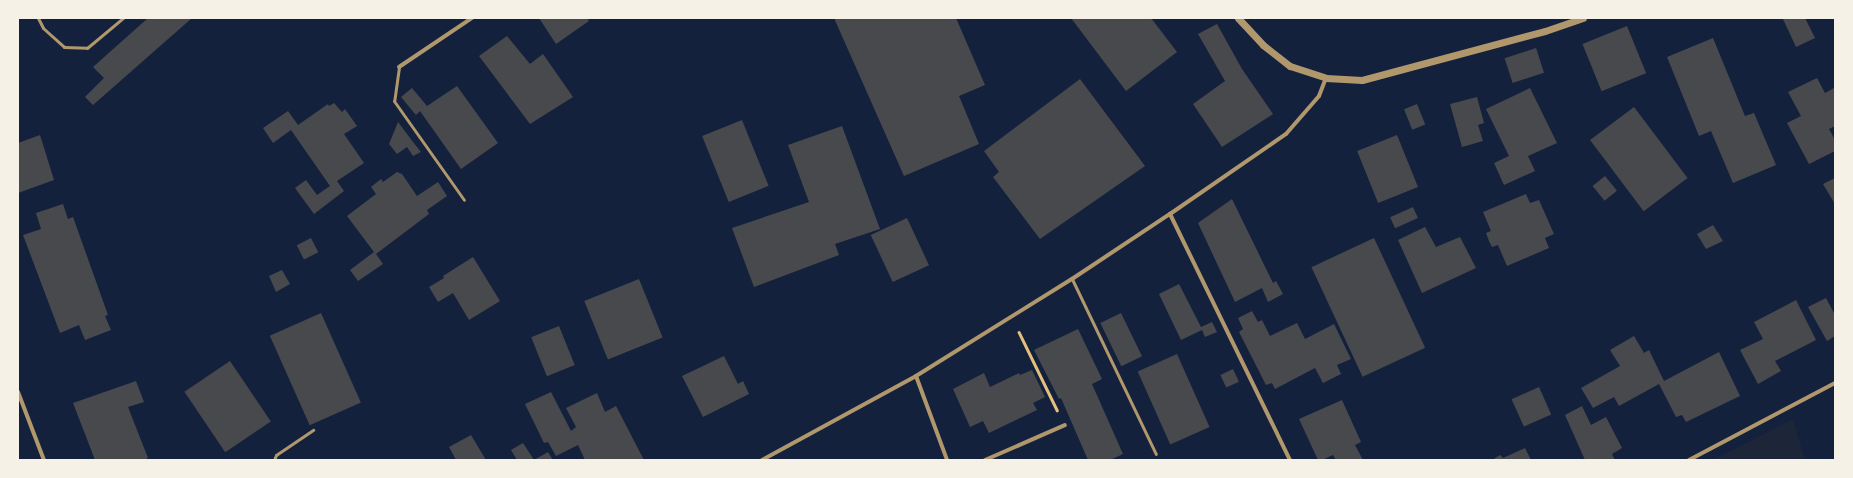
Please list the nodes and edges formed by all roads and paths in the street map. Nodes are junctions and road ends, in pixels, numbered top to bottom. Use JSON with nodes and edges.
{"nodes":[{"id":1,"x":38,"y":18,"type":"edge"},
{"id":2,"x":123,"y":18,"type":"edge"},
{"id":3,"x":472,"y":18,"type":"edge"},
{"id":4,"x":1238,"y":18,"type":"edge"},
{"id":5,"x":1583,"y":18,"type":"edge"},
{"id":6,"x":399,"y":67,"type":"joint"},
{"id":7,"x":1326,"y":78,"type":"junction"},
{"id":8,"x":464,"y":200,"type":"dead end"},
{"id":9,"x":1170,"y":214,"type":"junction"},
{"id":10,"x":1072,"y":279,"type":"junction"},
{"id":11,"x":1011,"y":317,"type":"junction"},
{"id":12,"x":916,"y":376,"type":"junction"},
{"id":13,"x":1835,"y":383,"type":"edge"},
{"id":14,"x":18,"y":392,"type":"edge"},
{"id":15,"x":1065,"y":425,"type":"joint"},
{"id":16,"x":313,"y":430,"type":"dead end"},
{"id":17,"x":1156,"y":454,"type":"dead end"},
{"id":18,"x":44,"y":460,"type":"edge"},
{"id":19,"x":274,"y":460,"type":"edge"},
{"id":20,"x":762,"y":460,"type":"edge"},
{"id":21,"x":947,"y":460,"type":"edge"},
{"id":22,"x":985,"y":460,"type":"edge"},
{"id":23,"x":1290,"y":460,"type":"edge"},
{"id":24,"x":1689,"y":460,"type":"edge"}],
"edges":[{"from":1,"to":2,"type":"lane"},
{"from":3,"to":6,"type":"street"},
{"from":4,"to":7,"type":"street"},
{"from":5,"to":7,"type":"street"},
{"from":6,"to":8,"type":"lane"},
{"from":7,"to":9,"type":"street"},
{"from":9,"to":10,"type":"street"},
{"from":9,"to":23,"type":"street"},
{"from":10,"to":11,"type":"street"},
{"from":10,"to":17,"type":"lane"},
{"from":11,"to":12,"type":"street"},
{"from":11,"to":15,"type":"path"},
{"from":12,"to":20,"type":"street"},
{"from":12,"to":21,"type":"street"},
{"from":13,"to":24,"type":"street"},
{"from":14,"to":18,"type":"street"},
{"from":15,"to":22,"type":"street"},
{"from":16,"to":19,"type":"lane"}]}
